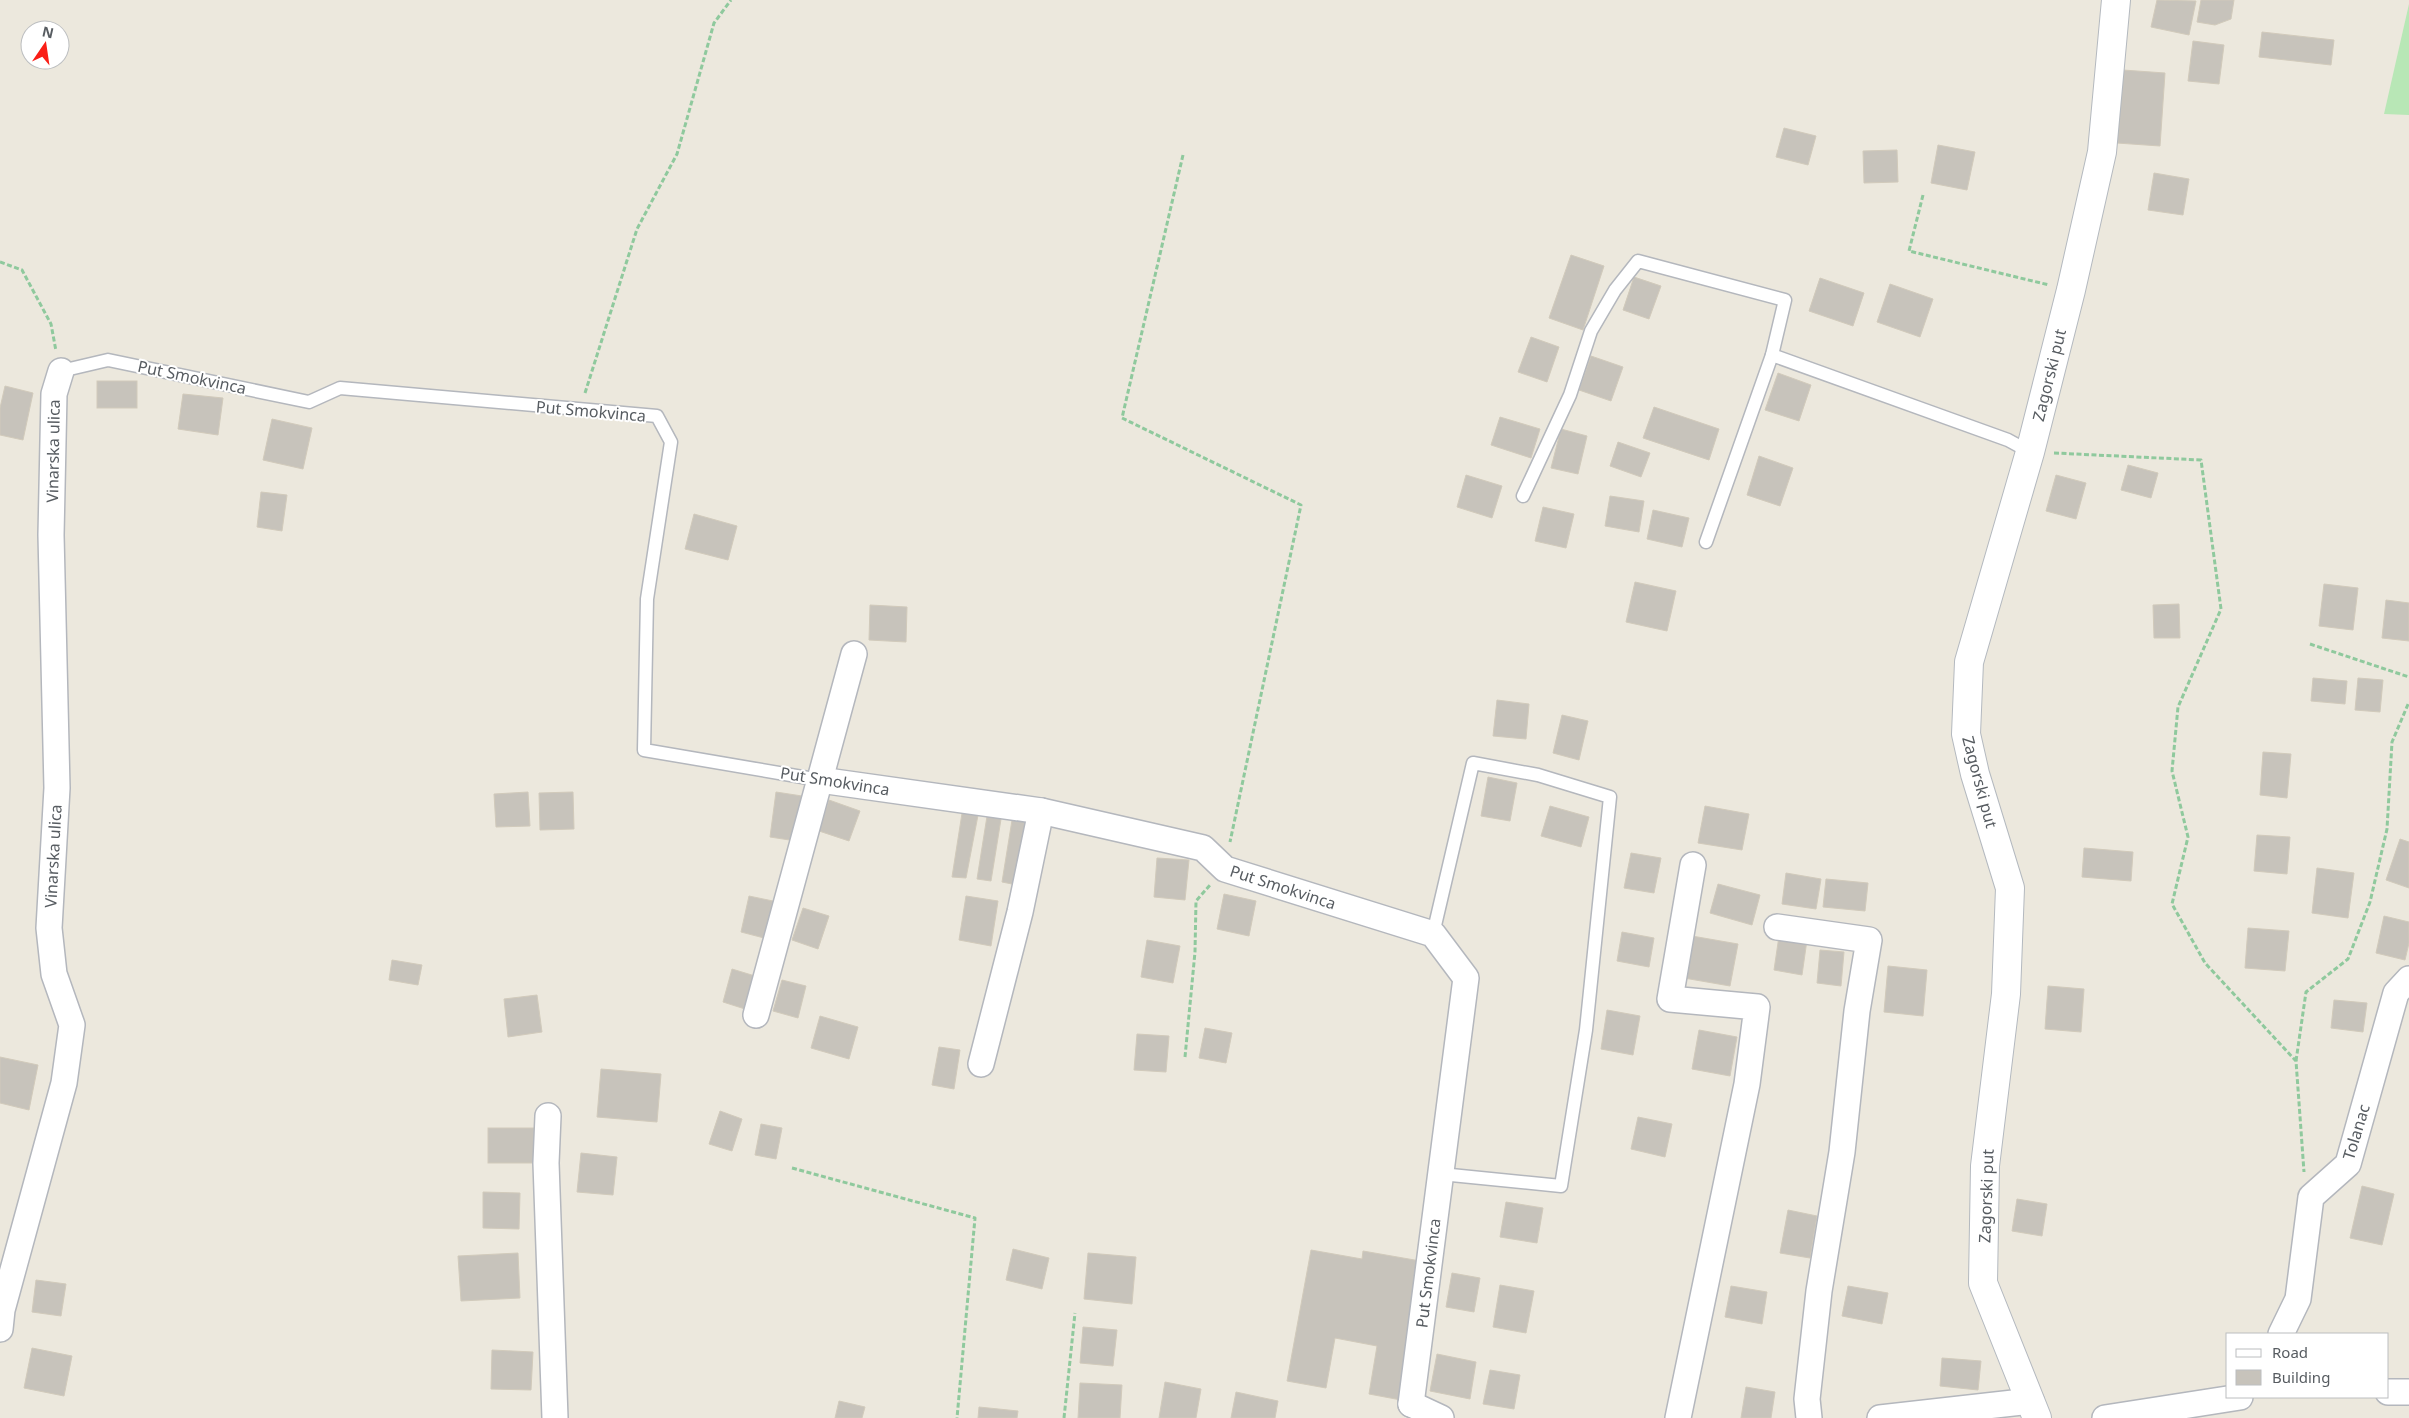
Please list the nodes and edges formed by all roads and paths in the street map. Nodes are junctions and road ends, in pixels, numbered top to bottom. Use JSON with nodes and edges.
{"nodes":[{"id":1,"x":730,"y":0,"type":"edge"},
{"id":2,"x":2116,"y":0,"type":"edge"},
{"id":3,"x":1183,"y":155,"type":"dead end"},
{"id":4,"x":1923,"y":195,"type":"dead end"},
{"id":5,"x":0,"y":262,"type":"edge"},
{"id":6,"x":2071,"y":290,"type":"junction"},
{"id":7,"x":1772,"y":355,"type":"junction"},
{"id":8,"x":61,"y":371,"type":"junction"},
{"id":9,"x":580,"y":410,"type":"junction"},
{"id":10,"x":2030,"y":452,"type":"junction"},
{"id":11,"x":1523,"y":496,"type":"dead end"},
{"id":12,"x":1706,"y":542,"type":"dead end"},
{"id":13,"x":2310,"y":644,"type":"dead end"},
{"id":14,"x":854,"y":654,"type":"dead end"},
{"id":15,"x":2409,"y":677,"type":"edge"},
{"id":16,"x":2409,"y":702,"type":"edge"},
{"id":17,"x":820,"y":780,"type":"junction"},
{"id":18,"x":1041,"y":811,"type":"junction"},
{"id":19,"x":1693,"y":865,"type":"dead end"},
{"id":20,"x":1225,"y":869,"type":"junction"},
{"id":21,"x":1777,"y":927,"type":"dead end"},
{"id":22,"x":1433,"y":934,"type":"junction"},
{"id":23,"x":2409,"y":979,"type":"edge"},
{"id":24,"x":756,"y":1015,"type":"dead end"},
{"id":25,"x":1185,"y":1057,"type":"dead end"},
{"id":26,"x":2296,"y":1061,"type":"junction"},
{"id":27,"x":981,"y":1064,"type":"dead end"},
{"id":28,"x":548,"y":1116,"type":"dead end"},
{"id":29,"x":792,"y":1168,"type":"dead end"},
{"id":30,"x":1441,"y":1174,"type":"junction"},
{"id":31,"x":2311,"y":1197,"type":"junction"},
{"id":32,"x":1075,"y":1313,"type":"dead end"},
{"id":33,"x":0,"y":1329,"type":"edge"},
{"id":34,"x":2281,"y":1333,"type":"edge"},
{"id":35,"x":2389,"y":1392,"type":"edge"},
{"id":36,"x":2409,"y":1392,"type":"edge"},
{"id":37,"x":2234,"y":1398,"type":"edge"},
{"id":38,"x":2034,"y":1410,"type":"edge"},
{"id":39,"x":1404,"y":1411,"type":"edge"},
{"id":40,"x":555,"y":1418,"type":"edge"},
{"id":41,"x":958,"y":1418,"type":"edge"},
{"id":42,"x":1064,"y":1418,"type":"edge"},
{"id":43,"x":1441,"y":1418,"type":"edge"},
{"id":44,"x":1678,"y":1418,"type":"edge"},
{"id":45,"x":1808,"y":1418,"type":"edge"},
{"id":46,"x":1880,"y":1418,"type":"edge"},
{"id":47,"x":2105,"y":1418,"type":"edge"}],
"edges":[{"from":1,"to":9,"type":"path"},
{"from":2,"to":6,"type":"main road","name":"Zagorski put"},
{"from":3,"to":20,"type":"path"},
{"from":4,"to":6,"type":"path"},
{"from":5,"to":8,"type":"path"},
{"from":6,"to":10,"type":"main road","name":"Zagorski put"},
{"from":7,"to":10,"type":"lane"},
{"from":7,"to":11,"type":"lane"},
{"from":7,"to":12,"type":"lane"},
{"from":8,"to":9,"type":"lane","name":"Put Smokvinca"},
{"from":8,"to":33,"type":"street","name":"Vinarska ulica"},
{"from":9,"to":17,"type":"lane","name":"Put Smokvinca"},
{"from":10,"to":26,"type":"path"},
{"from":10,"to":38,"type":"main road","name":"Zagorski put"},
{"from":13,"to":15,"type":"path"},
{"from":14,"to":17,"type":"street"},
{"from":16,"to":26,"type":"path"},
{"from":17,"to":18,"type":"street","name":"Put Smokvinca"},
{"from":17,"to":24,"type":"street"},
{"from":18,"to":20,"type":"street","name":"Put Smokvinca"},
{"from":18,"to":27,"type":"street"},
{"from":19,"to":44,"type":"street"},
{"from":20,"to":22,"type":"street","name":"Put Smokvinca"},
{"from":20,"to":25,"type":"path"},
{"from":21,"to":45,"type":"street"},
{"from":22,"to":30,"type":"street","name":"Put Smokvinca"},
{"from":22,"to":30,"type":"lane"},
{"from":23,"to":31,"type":"street","name":"Tolanac"},
{"from":26,"to":31,"type":"path"},
{"from":28,"to":40,"type":"street"},
{"from":29,"to":41,"type":"path"},
{"from":30,"to":39,"type":"street","name":"Put Smokvinca"},
{"from":31,"to":34,"type":"street"},
{"from":32,"to":42,"type":"path"},
{"from":35,"to":36,"type":"street"},
{"from":37,"to":47,"type":"street"},
{"from":38,"to":46,"type":"street"},
{"from":39,"to":43,"type":"street","name":"Put Smokvinca"}]}
